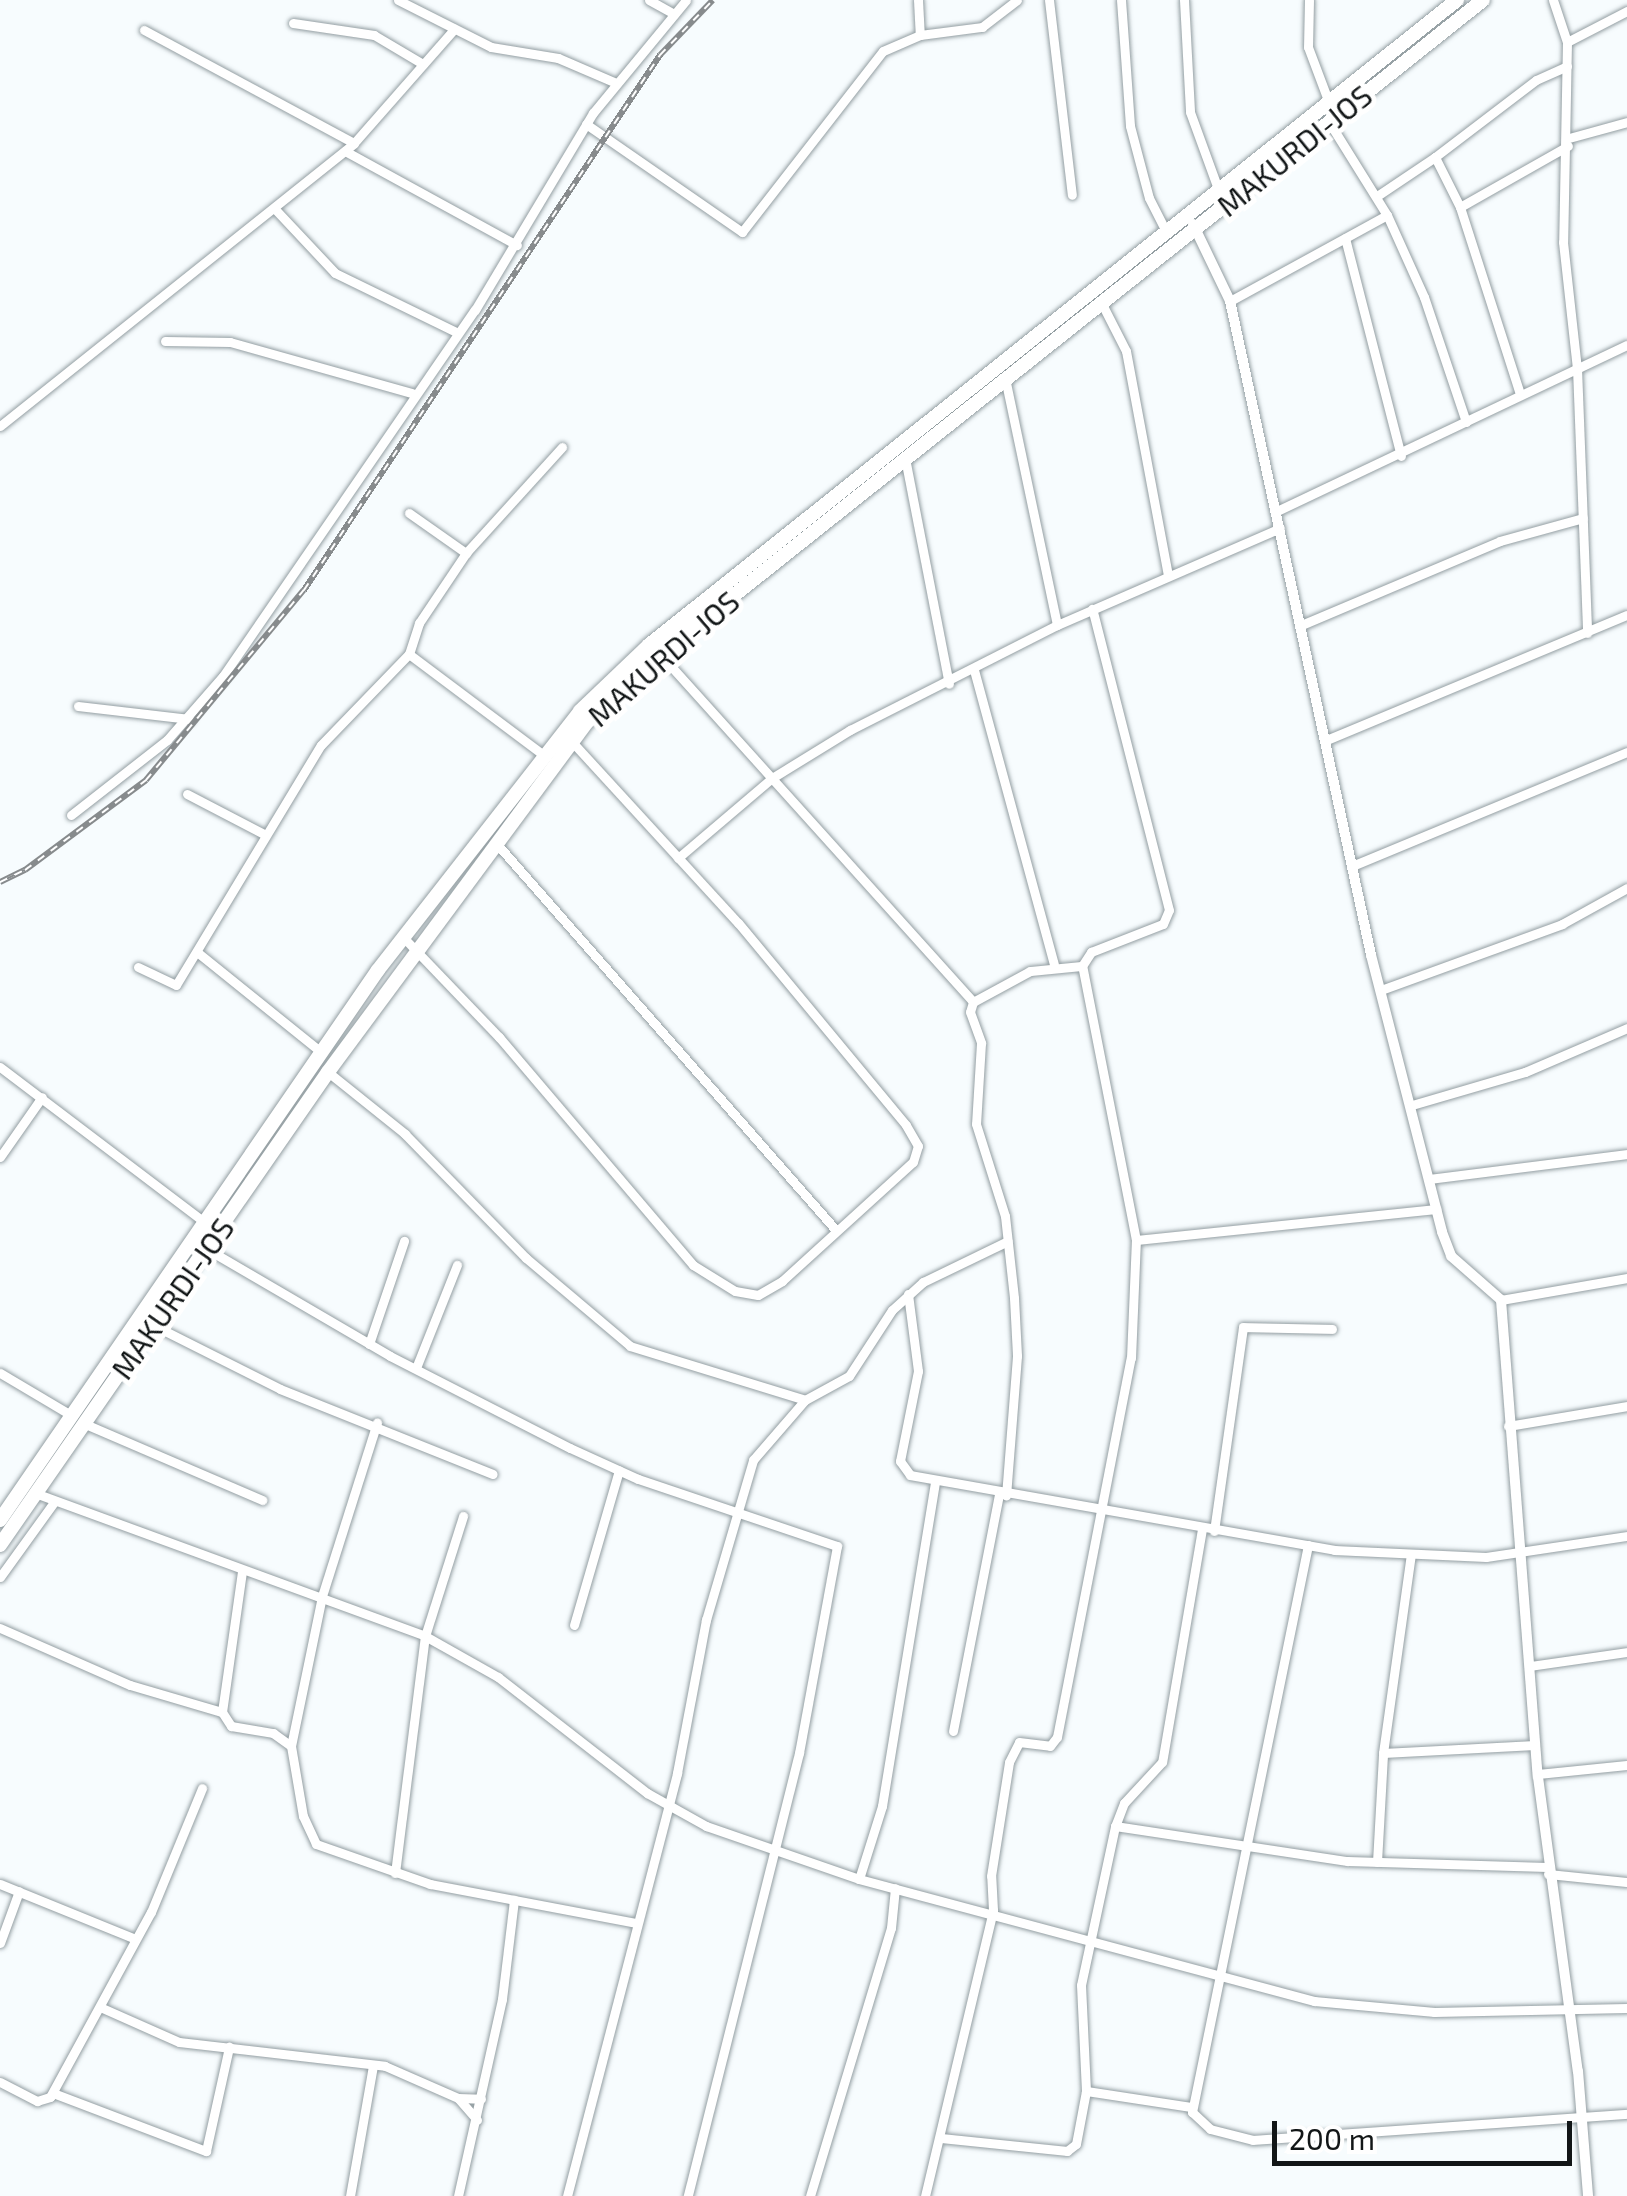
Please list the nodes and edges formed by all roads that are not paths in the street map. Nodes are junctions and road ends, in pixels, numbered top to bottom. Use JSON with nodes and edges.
{"nodes":[{"id":1,"x":398,"y":0,"type":"edge"},
{"id":2,"x":649,"y":0,"type":"edge"},
{"id":3,"x":686,"y":0,"type":"edge"},
{"id":4,"x":918,"y":0,"type":"edge"},
{"id":5,"x":1017,"y":0,"type":"edge"},
{"id":6,"x":1049,"y":0,"type":"edge"},
{"id":7,"x":1121,"y":0,"type":"edge"},
{"id":8,"x":1184,"y":0,"type":"edge"},
{"id":9,"x":1309,"y":0,"type":"edge"},
{"id":10,"x":1430,"y":0,"type":"edge"},
{"id":11,"x":1457,"y":0,"type":"edge"},
{"id":12,"x":1483,"y":0,"type":"edge"},
{"id":13,"x":1553,"y":0,"type":"edge"},
{"id":14,"x":1627,"y":12,"type":"edge"},
{"id":15,"x":672,"y":13,"type":"junction"},
{"id":16,"x":1440,"y":13,"type":"junction"},
{"id":17,"x":292,"y":23,"type":"dead end"},
{"id":18,"x":454,"y":29,"type":"junction"},
{"id":19,"x":144,"y":30,"type":"dead end"},
{"id":20,"x":920,"y":35,"type":"junction"},
{"id":21,"x":1566,"y":42,"type":"junction"},
{"id":22,"x":423,"y":64,"type":"junction"},
{"id":23,"x":1567,"y":66,"type":"junction"},
{"id":24,"x":616,"y":83,"type":"junction"},
{"id":25,"x":1330,"y":103,"type":"junction"},
{"id":26,"x":1329,"y":122,"type":"junction"},
{"id":27,"x":1627,"y":122,"type":"edge"},
{"id":28,"x":586,"y":124,"type":"junction"},
{"id":29,"x":1569,"y":142,"type":"junction"},
{"id":30,"x":354,"y":143,"type":"junction"},
{"id":31,"x":345,"y":151,"type":"junction"},
{"id":32,"x":1435,"y":156,"type":"junction"},
{"id":33,"x":1218,"y":189,"type":"junction"},
{"id":34,"x":1072,"y":195,"type":"dead end"},
{"id":35,"x":1377,"y":196,"type":"junction"},
{"id":36,"x":1460,"y":207,"type":"junction"},
{"id":37,"x":274,"y":208,"type":"junction"},
{"id":38,"x":1186,"y":215,"type":"junction"},
{"id":39,"x":1388,"y":215,"type":"junction"},
{"id":40,"x":1196,"y":228,"type":"junction"},
{"id":41,"x":1166,"y":231,"type":"junction"},
{"id":42,"x":1345,"y":238,"type":"junction"},
{"id":43,"x":516,"y":245,"type":"junction"},
{"id":44,"x":1230,"y":301,"type":"junction"},
{"id":45,"x":1102,"y":302,"type":"junction"},
{"id":46,"x":458,"y":333,"type":"junction"},
{"id":47,"x":165,"y":341,"type":"dead end"},
{"id":48,"x":1627,"y":346,"type":"edge"},
{"id":49,"x":1578,"y":368,"type":"junction"},
{"id":50,"x":1005,"y":378,"type":"junction"},
{"id":51,"x":412,"y":393,"type":"junction"},
{"id":52,"x":1520,"y":394,"type":"junction"},
{"id":53,"x":1466,"y":422,"type":"junction"},
{"id":54,"x":0,"y":426,"type":"edge"},
{"id":55,"x":562,"y":447,"type":"dead end"},
{"id":56,"x":1401,"y":456,"type":"junction"},
{"id":57,"x":905,"y":458,"type":"junction"},
{"id":58,"x":1277,"y":511,"type":"junction"},
{"id":59,"x":408,"y":513,"type":"dead end"},
{"id":60,"x":1584,"y":518,"type":"junction"},
{"id":61,"x":1280,"y":528,"type":"junction"},
{"id":62,"x":466,"y":554,"type":"junction"},
{"id":63,"x":1168,"y":576,"type":"junction"},
{"id":64,"x":1092,"y":609,"type":"junction"},
{"id":65,"x":1627,"y":616,"type":"edge"},
{"id":66,"x":1058,"y":625,"type":"junction"},
{"id":67,"x":1298,"y":626,"type":"junction"},
{"id":68,"x":1586,"y":633,"type":"junction"},
{"id":69,"x":410,"y":654,"type":"junction"},
{"id":70,"x":660,"y":654,"type":"junction"},
{"id":71,"x":974,"y":670,"type":"junction"},
{"id":72,"x":949,"y":684,"type":"junction"},
{"id":73,"x":78,"y":706,"type":"dead end"},
{"id":74,"x":189,"y":719,"type":"junction"},
{"id":75,"x":1324,"y":741,"type":"junction"},
{"id":76,"x":571,"y":742,"type":"junction"},
{"id":77,"x":1627,"y":752,"type":"edge"},
{"id":78,"x":542,"y":754,"type":"junction"},
{"id":79,"x":772,"y":778,"type":"junction"},
{"id":80,"x":187,"y":794,"type":"dead end"},
{"id":81,"x":71,"y":815,"type":"dead end"},
{"id":82,"x":262,"y":833,"type":"junction"},
{"id":83,"x":494,"y":841,"type":"junction"},
{"id":84,"x":678,"y":858,"type":"junction"},
{"id":85,"x":1352,"y":866,"type":"junction"},
{"id":86,"x":1627,"y":888,"type":"edge"},
{"id":87,"x":403,"y":937,"type":"junction"},
{"id":88,"x":417,"y":949,"type":"junction"},
{"id":89,"x":197,"y":952,"type":"junction"},
{"id":90,"x":1054,"y":964,"type":"junction"},
{"id":91,"x":1082,"y":966,"type":"junction"},
{"id":92,"x":138,"y":967,"type":"dead end"},
{"id":93,"x":1381,"y":990,"type":"junction"},
{"id":94,"x":973,"y":1002,"type":"junction"},
{"id":95,"x":1627,"y":1028,"type":"edge"},
{"id":96,"x":321,"y":1052,"type":"junction"},
{"id":97,"x":0,"y":1067,"type":"edge"},
{"id":98,"x":328,"y":1072,"type":"junction"},
{"id":99,"x":42,"y":1098,"type":"junction"},
{"id":100,"x":1412,"y":1105,"type":"junction"},
{"id":101,"x":1627,"y":1154,"type":"edge"},
{"id":102,"x":0,"y":1158,"type":"edge"},
{"id":103,"x":1428,"y":1179,"type":"junction"},
{"id":104,"x":1436,"y":1209,"type":"junction"},
{"id":105,"x":204,"y":1222,"type":"junction"},
{"id":106,"x":835,"y":1229,"type":"junction"},
{"id":107,"x":1136,"y":1240,"type":"junction"},
{"id":108,"x":404,"y":1241,"type":"dead end"},
{"id":109,"x":1008,"y":1241,"type":"junction"},
{"id":110,"x":207,"y":1249,"type":"junction"},
{"id":111,"x":457,"y":1265,"type":"dead end"},
{"id":112,"x":1627,"y":1278,"type":"edge"},
{"id":113,"x":908,"y":1294,"type":"junction"},
{"id":114,"x":1501,"y":1300,"type":"junction"},
{"id":115,"x":892,"y":1310,"type":"junction"},
{"id":116,"x":912,"y":1321,"type":"junction"},
{"id":117,"x":153,"y":1325,"type":"junction"},
{"id":118,"x":1332,"y":1330,"type":"dead end"},
{"id":119,"x":370,"y":1344,"type":"junction"},
{"id":120,"x":416,"y":1368,"type":"junction"},
{"id":121,"x":0,"y":1373,"type":"edge"},
{"id":122,"x":805,"y":1400,"type":"junction"},
{"id":123,"x":1627,"y":1406,"type":"edge"},
{"id":124,"x":78,"y":1419,"type":"junction"},
{"id":125,"x":377,"y":1422,"type":"junction"},
{"id":126,"x":1508,"y":1426,"type":"junction"},
{"id":127,"x":619,"y":1470,"type":"junction"},
{"id":128,"x":494,"y":1474,"type":"dead end"},
{"id":129,"x":935,"y":1482,"type":"junction"},
{"id":130,"x":35,"y":1493,"type":"junction"},
{"id":131,"x":1003,"y":1495,"type":"junction"},
{"id":132,"x":262,"y":1500,"type":"dead end"},
{"id":133,"x":54,"y":1502,"type":"junction"},
{"id":134,"x":734,"y":1512,"type":"junction"},
{"id":135,"x":1100,"y":1512,"type":"junction"},
{"id":136,"x":463,"y":1516,"type":"dead end"},
{"id":137,"x":0,"y":1520,"type":"edge"},
{"id":138,"x":1208,"y":1530,"type":"junction"},
{"id":139,"x":1627,"y":1536,"type":"edge"},
{"id":140,"x":0,"y":1546,"type":"edge"},
{"id":141,"x":1308,"y":1546,"type":"junction"},
{"id":142,"x":1411,"y":1554,"type":"junction"},
{"id":143,"x":1518,"y":1555,"type":"junction"},
{"id":144,"x":3,"y":1566,"type":"edge"},
{"id":145,"x":242,"y":1572,"type":"junction"},
{"id":146,"x":0,"y":1577,"type":"edge"},
{"id":147,"x":322,"y":1596,"type":"junction"},
{"id":148,"x":574,"y":1625,"type":"dead end"},
{"id":149,"x":0,"y":1628,"type":"edge"},
{"id":150,"x":425,"y":1636,"type":"junction"},
{"id":151,"x":1627,"y":1652,"type":"edge"},
{"id":152,"x":1530,"y":1666,"type":"junction"},
{"id":153,"x":222,"y":1712,"type":"junction"},
{"id":154,"x":952,"y":1731,"type":"dead end"},
{"id":155,"x":1536,"y":1745,"type":"junction"},
{"id":156,"x":291,"y":1746,"type":"junction"},
{"id":157,"x":1382,"y":1754,"type":"junction"},
{"id":158,"x":1627,"y":1766,"type":"edge"},
{"id":159,"x":1538,"y":1774,"type":"junction"},
{"id":160,"x":202,"y":1788,"type":"dead end"},
{"id":161,"x":668,"y":1805,"type":"junction"},
{"id":162,"x":1116,"y":1826,"type":"junction"},
{"id":163,"x":1251,"y":1846,"type":"junction"},
{"id":164,"x":773,"y":1854,"type":"junction"},
{"id":165,"x":1377,"y":1862,"type":"junction"},
{"id":166,"x":1548,"y":1870,"type":"junction"},
{"id":167,"x":395,"y":1873,"type":"junction"},
{"id":168,"x":859,"y":1878,"type":"junction"},
{"id":169,"x":1627,"y":1882,"type":"edge"},
{"id":170,"x":0,"y":1884,"type":"edge"},
{"id":171,"x":894,"y":1888,"type":"junction"},
{"id":172,"x":19,"y":1890,"type":"junction"},
{"id":173,"x":514,"y":1900,"type":"junction"},
{"id":174,"x":993,"y":1910,"type":"junction"},
{"id":175,"x":636,"y":1923,"type":"junction"},
{"id":176,"x":132,"y":1938,"type":"junction"},
{"id":177,"x":1091,"y":1938,"type":"junction"},
{"id":178,"x":0,"y":1943,"type":"edge"},
{"id":179,"x":1219,"y":1978,"type":"junction"},
{"id":180,"x":100,"y":2007,"type":"junction"},
{"id":181,"x":1627,"y":2008,"type":"edge"},
{"id":182,"x":1568,"y":2009,"type":"junction"},
{"id":183,"x":229,"y":2047,"type":"junction"},
{"id":184,"x":373,"y":2064,"type":"junction"},
{"id":185,"x":0,"y":2082,"type":"edge"},
{"id":186,"x":1086,"y":2091,"type":"junction"},
{"id":187,"x":53,"y":2093,"type":"junction"},
{"id":188,"x":458,"y":2098,"type":"junction"},
{"id":189,"x":481,"y":2099,"type":"junction"},
{"id":190,"x":1190,"y":2107,"type":"junction"},
{"id":191,"x":1580,"y":2114,"type":"junction"},
{"id":192,"x":1627,"y":2114,"type":"edge"},
{"id":193,"x":476,"y":2120,"type":"junction"},
{"id":194,"x":941,"y":2138,"type":"junction"},
{"id":195,"x":350,"y":2196,"type":"edge"},
{"id":196,"x":458,"y":2196,"type":"edge"},
{"id":197,"x":567,"y":2196,"type":"edge"},
{"id":198,"x":688,"y":2196,"type":"edge"},
{"id":199,"x":810,"y":2196,"type":"edge"},
{"id":200,"x":925,"y":2196,"type":"edge"},
{"id":201,"x":1588,"y":2196,"type":"edge"}],
"edges":[{"from":1,"to":18,"type":"street"},
{"from":2,"to":15,"type":"street"},
{"from":3,"to":15,"type":"street"},
{"from":4,"to":20,"type":"street"},
{"from":5,"to":20,"type":"street"},
{"from":6,"to":34,"type":"street"},
{"from":7,"to":41,"type":"street"},
{"from":8,"to":33,"type":"street"},
{"from":9,"to":25,"type":"street"},
{"from":10,"to":16,"type":"street"},
{"from":11,"to":16,"type":"highway","name":"MAKURDI-JOS"},
{"from":12,"to":26,"type":"highway","name":"MAKURDI-JOS"},
{"from":13,"to":21,"type":"street"},
{"from":14,"to":21,"type":"street"},
{"from":15,"to":24,"type":"street"},
{"from":16,"to":25,"type":"highway","name":"MAKURDI-JOS"},
{"from":17,"to":22,"type":"street"},
{"from":18,"to":22,"type":"street"},
{"from":18,"to":24,"type":"street"},
{"from":19,"to":30,"type":"street"},
{"from":20,"to":28,"type":"street"},
{"from":21,"to":23,"type":"street"},
{"from":22,"to":30,"type":"street"},
{"from":23,"to":29,"type":"street"},
{"from":23,"to":32,"type":"street"},
{"from":24,"to":28,"type":"street"},
{"from":25,"to":33,"type":"highway","name":"MAKURDI-JOS"},
{"from":26,"to":35,"type":"street"},
{"from":26,"to":40,"type":"highway","name":"MAKURDI-JOS"},
{"from":27,"to":29,"type":"street"},
{"from":28,"to":43,"type":"street"},
{"from":29,"to":36,"type":"street"},
{"from":29,"to":49,"type":"street"},
{"from":30,"to":31,"type":"street"},
{"from":31,"to":37,"type":"street"},
{"from":31,"to":43,"type":"street"},
{"from":32,"to":35,"type":"street"},
{"from":32,"to":36,"type":"street"},
{"from":33,"to":38,"type":"highway","name":"MAKURDI-JOS"},
{"from":35,"to":39,"type":"street"},
{"from":36,"to":52,"type":"street"},
{"from":37,"to":46,"type":"street"},
{"from":37,"to":54,"type":"street"},
{"from":38,"to":40,"type":"street"},
{"from":38,"to":41,"type":"highway","name":"MAKURDI-JOS"},
{"from":39,"to":42,"type":"street"},
{"from":39,"to":53,"type":"street"},
{"from":40,"to":44,"type":"street"},
{"from":40,"to":45,"type":"highway","name":"MAKURDI-JOS"},
{"from":41,"to":78,"type":"highway","name":"MAKURDI-JOS"},
{"from":42,"to":44,"type":"street"},
{"from":42,"to":56,"type":"street"},
{"from":43,"to":46,"type":"street"},
{"from":44,"to":58,"type":"street"},
{"from":45,"to":50,"type":"highway","name":"MAKURDI-JOS"},
{"from":45,"to":63,"type":"street"},
{"from":46,"to":51,"type":"street"},
{"from":47,"to":51,"type":"street"},
{"from":48,"to":49,"type":"street"},
{"from":49,"to":52,"type":"street"},
{"from":49,"to":60,"type":"street"},
{"from":50,"to":57,"type":"highway","name":"MAKURDI-JOS"},
{"from":50,"to":66,"type":"street"},
{"from":51,"to":74,"type":"street"},
{"from":52,"to":53,"type":"street"},
{"from":53,"to":56,"type":"street"},
{"from":55,"to":62,"type":"street"},
{"from":56,"to":58,"type":"street"},
{"from":57,"to":70,"type":"highway","name":"MAKURDI-JOS"},
{"from":57,"to":72,"type":"street"},
{"from":58,"to":61,"type":"street"},
{"from":59,"to":62,"type":"street"},
{"from":60,"to":67,"type":"street"},
{"from":60,"to":68,"type":"street"},
{"from":61,"to":63,"type":"street"},
{"from":61,"to":67,"type":"street"},
{"from":62,"to":69,"type":"street"},
{"from":63,"to":64,"type":"street"},
{"from":64,"to":66,"type":"street"},
{"from":64,"to":91,"type":"street"},
{"from":65,"to":68,"type":"street"},
{"from":66,"to":71,"type":"street"},
{"from":67,"to":75,"type":"street"},
{"from":68,"to":75,"type":"street"},
{"from":69,"to":78,"type":"street"},
{"from":69,"to":82,"type":"street"},
{"from":70,"to":76,"type":"highway","name":"MAKURDI-JOS"},
{"from":70,"to":79,"type":"street"},
{"from":71,"to":72,"type":"street"},
{"from":71,"to":90,"type":"street"},
{"from":72,"to":79,"type":"street"},
{"from":73,"to":74,"type":"street"},
{"from":74,"to":81,"type":"street"},
{"from":75,"to":85,"type":"street"},
{"from":76,"to":83,"type":"highway","name":"MAKURDI-JOS"},
{"from":76,"to":84,"type":"street"},
{"from":77,"to":85,"type":"street"},
{"from":78,"to":87,"type":"highway","name":"MAKURDI-JOS"},
{"from":79,"to":84,"type":"street"},
{"from":79,"to":94,"type":"street"},
{"from":80,"to":82,"type":"street"},
{"from":82,"to":89,"type":"street"},
{"from":83,"to":88,"type":"highway","name":"MAKURDI-JOS"},
{"from":83,"to":106,"type":"street"},
{"from":84,"to":106,"type":"street"},
{"from":85,"to":93,"type":"street"},
{"from":86,"to":93,"type":"street"},
{"from":87,"to":88,"type":"street"},
{"from":87,"to":96,"type":"highway","name":"MAKURDI-JOS"},
{"from":88,"to":98,"type":"highway","name":"MAKURDI-JOS"},
{"from":88,"to":106,"type":"street"},
{"from":89,"to":92,"type":"street"},
{"from":89,"to":96,"type":"street"},
{"from":90,"to":91,"type":"street"},
{"from":90,"to":94,"type":"street"},
{"from":91,"to":107,"type":"street"},
{"from":93,"to":100,"type":"street"},
{"from":94,"to":109,"type":"street"},
{"from":95,"to":100,"type":"street"},
{"from":96,"to":105,"type":"highway","name":"MAKURDI-JOS"},
{"from":97,"to":99,"type":"street"},
{"from":98,"to":110,"type":"highway","name":"MAKURDI-JOS"},
{"from":98,"to":122,"type":"street"},
{"from":99,"to":102,"type":"street"},
{"from":99,"to":105,"type":"street"},
{"from":100,"to":103,"type":"street"},
{"from":101,"to":103,"type":"street"},
{"from":103,"to":104,"type":"street"},
{"from":104,"to":107,"type":"street"},
{"from":104,"to":114,"type":"street"},
{"from":105,"to":124,"type":"highway","name":"MAKURDI-JOS"},
{"from":107,"to":135,"type":"street"},
{"from":108,"to":119,"type":"street"},
{"from":109,"to":113,"type":"street"},
{"from":109,"to":131,"type":"street"},
{"from":110,"to":117,"type":"highway","name":"MAKURDI-JOS"},
{"from":110,"to":119,"type":"street"},
{"from":111,"to":120,"type":"street"},
{"from":112,"to":114,"type":"street"},
{"from":113,"to":115,"type":"street"},
{"from":113,"to":116,"type":"street"},
{"from":114,"to":126,"type":"street"},
{"from":115,"to":116,"type":"street"},
{"from":115,"to":122,"type":"street"},
{"from":116,"to":129,"type":"street"},
{"from":117,"to":124,"type":"highway","name":"MAKURDI-JOS"},
{"from":117,"to":125,"type":"street"},
{"from":118,"to":138,"type":"street"},
{"from":119,"to":120,"type":"street"},
{"from":120,"to":127,"type":"street"},
{"from":121,"to":124,"type":"street"},
{"from":122,"to":134,"type":"street"},
{"from":123,"to":126,"type":"street"},
{"from":124,"to":130,"type":"highway","name":"MAKURDI-JOS"},
{"from":124,"to":132,"type":"street"},
{"from":124,"to":137,"type":"highway","name":"MAKURDI-JOS"},
{"from":125,"to":128,"type":"street"},
{"from":125,"to":147,"type":"street"},
{"from":126,"to":143,"type":"street"},
{"from":127,"to":134,"type":"street"},
{"from":127,"to":148,"type":"street"},
{"from":129,"to":131,"type":"street"},
{"from":129,"to":168,"type":"street"},
{"from":130,"to":133,"type":"street"},
{"from":130,"to":140,"type":"highway","name":"MAKURDI-JOS"},
{"from":131,"to":135,"type":"street"},
{"from":131,"to":154,"type":"street"},
{"from":133,"to":144,"type":"street"},
{"from":133,"to":145,"type":"street"},
{"from":134,"to":161,"type":"street"},
{"from":134,"to":164,"type":"street"},
{"from":135,"to":138,"type":"street"},
{"from":135,"to":174,"type":"street"},
{"from":136,"to":150,"type":"street"},
{"from":138,"to":141,"type":"street"},
{"from":138,"to":162,"type":"street"},
{"from":139,"to":143,"type":"street"},
{"from":141,"to":142,"type":"street"},
{"from":141,"to":163,"type":"street"},
{"from":142,"to":143,"type":"street"},
{"from":142,"to":157,"type":"street"},
{"from":143,"to":152,"type":"street"},
{"from":144,"to":146,"type":"street"},
{"from":145,"to":147,"type":"street"},
{"from":145,"to":153,"type":"street"},
{"from":147,"to":150,"type":"street"},
{"from":147,"to":156,"type":"street"},
{"from":149,"to":153,"type":"street"},
{"from":150,"to":161,"type":"street"},
{"from":150,"to":167,"type":"street"},
{"from":151,"to":152,"type":"street"},
{"from":152,"to":155,"type":"street"},
{"from":153,"to":156,"type":"street"},
{"from":155,"to":157,"type":"street"},
{"from":155,"to":159,"type":"street"},
{"from":156,"to":167,"type":"street"},
{"from":157,"to":165,"type":"street"},
{"from":158,"to":159,"type":"street"},
{"from":159,"to":166,"type":"street"},
{"from":160,"to":176,"type":"street"},
{"from":161,"to":164,"type":"street"},
{"from":161,"to":175,"type":"street"},
{"from":162,"to":163,"type":"street"},
{"from":162,"to":177,"type":"street"},
{"from":163,"to":165,"type":"street"},
{"from":163,"to":179,"type":"street"},
{"from":164,"to":168,"type":"street"},
{"from":164,"to":198,"type":"street"},
{"from":165,"to":166,"type":"street"},
{"from":166,"to":169,"type":"street"},
{"from":166,"to":182,"type":"street"},
{"from":167,"to":173,"type":"street"},
{"from":168,"to":171,"type":"street"},
{"from":170,"to":172,"type":"street"},
{"from":171,"to":174,"type":"street"},
{"from":171,"to":199,"type":"street"},
{"from":172,"to":176,"type":"street"},
{"from":172,"to":178,"type":"street"},
{"from":173,"to":175,"type":"street"},
{"from":173,"to":189,"type":"street"},
{"from":174,"to":177,"type":"street"},
{"from":174,"to":194,"type":"street"},
{"from":175,"to":197,"type":"street"},
{"from":176,"to":180,"type":"street"},
{"from":177,"to":179,"type":"street"},
{"from":177,"to":186,"type":"street"},
{"from":179,"to":182,"type":"street"},
{"from":179,"to":190,"type":"street"},
{"from":180,"to":183,"type":"street"},
{"from":180,"to":187,"type":"street"},
{"from":181,"to":182,"type":"street"},
{"from":182,"to":191,"type":"street"},
{"from":183,"to":184,"type":"street"},
{"from":183,"to":187,"type":"street"},
{"from":184,"to":188,"type":"street"},
{"from":184,"to":195,"type":"street"},
{"from":185,"to":187,"type":"street"},
{"from":186,"to":190,"type":"street"},
{"from":186,"to":194,"type":"street"},
{"from":188,"to":189,"type":"street"},
{"from":188,"to":193,"type":"street"},
{"from":189,"to":193,"type":"street"},
{"from":190,"to":191,"type":"street"},
{"from":191,"to":192,"type":"street"},
{"from":191,"to":201,"type":"street"},
{"from":193,"to":196,"type":"street"},
{"from":194,"to":200,"type":"street"}]}
